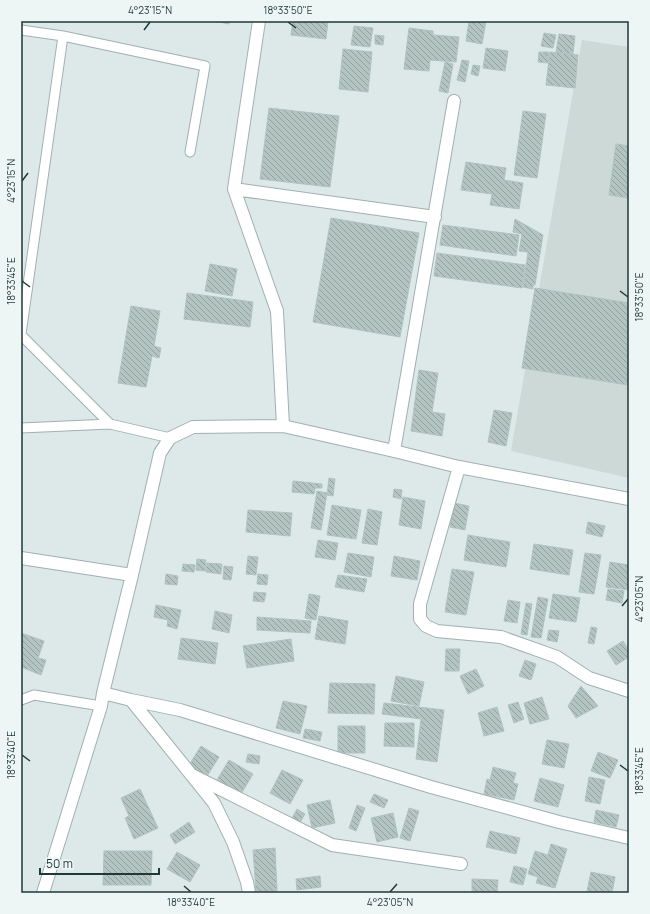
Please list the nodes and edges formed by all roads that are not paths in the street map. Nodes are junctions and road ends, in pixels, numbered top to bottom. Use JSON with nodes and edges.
{"nodes":[{"id":1,"x":259,"y":21,"type":"edge"},
{"id":2,"x":21,"y":30,"type":"edge"},
{"id":3,"x":63,"y":36,"type":"junction"},
{"id":4,"x":454,"y":102,"type":"dead end"},
{"id":5,"x":190,"y":152,"type":"dead end"},
{"id":6,"x":234,"y":190,"type":"junction"},
{"id":7,"x":434,"y":217,"type":"junction"},
{"id":8,"x":21,"y":334,"type":"edge"},
{"id":9,"x":110,"y":424,"type":"junction"},
{"id":10,"x":283,"y":426,"type":"junction"},
{"id":11,"x":21,"y":428,"type":"edge"},
{"id":12,"x":170,"y":438,"type":"junction"},
{"id":13,"x":394,"y":450,"type":"junction"},
{"id":14,"x":459,"y":467,"type":"junction"},
{"id":15,"x":629,"y":499,"type":"edge"},
{"id":16,"x":21,"y":558,"type":"edge"},
{"id":17,"x":132,"y":575,"type":"junction"},
{"id":18,"x":629,"y":691,"type":"edge"},
{"id":19,"x":103,"y":693,"type":"junction"},
{"id":20,"x":21,"y":700,"type":"edge"},
{"id":21,"x":131,"y":700,"type":"junction"},
{"id":22,"x":101,"y":706,"type":"junction"},
{"id":23,"x":192,"y":775,"type":"junction"},
{"id":24,"x":629,"y":838,"type":"edge"},
{"id":25,"x":461,"y":864,"type":"dead end"},
{"id":26,"x":43,"y":893,"type":"edge"},
{"id":27,"x":248,"y":893,"type":"edge"}],
"edges":[{"from":1,"to":6,"type":"street"},
{"from":2,"to":3,"type":"lane"},
{"from":3,"to":5,"type":"lane"},
{"from":3,"to":8,"type":"lane"},
{"from":4,"to":7,"type":"street"},
{"from":6,"to":7,"type":"street"},
{"from":6,"to":10,"type":"street"},
{"from":7,"to":13,"type":"street"},
{"from":8,"to":9,"type":"lane"},
{"from":9,"to":11,"type":"lane"},
{"from":9,"to":12,"type":"lane"},
{"from":10,"to":12,"type":"street"},
{"from":10,"to":13,"type":"street"},
{"from":12,"to":17,"type":"street"},
{"from":13,"to":14,"type":"street"},
{"from":14,"to":15,"type":"street"},
{"from":14,"to":18,"type":"street"},
{"from":16,"to":17,"type":"street"},
{"from":17,"to":19,"type":"street"},
{"from":19,"to":21,"type":"street"},
{"from":19,"to":22,"type":"street"},
{"from":20,"to":22,"type":"lane"},
{"from":21,"to":23,"type":"street"},
{"from":21,"to":24,"type":"street"},
{"from":22,"to":26,"type":"street"},
{"from":23,"to":25,"type":"street"},
{"from":23,"to":27,"type":"street"}]}
